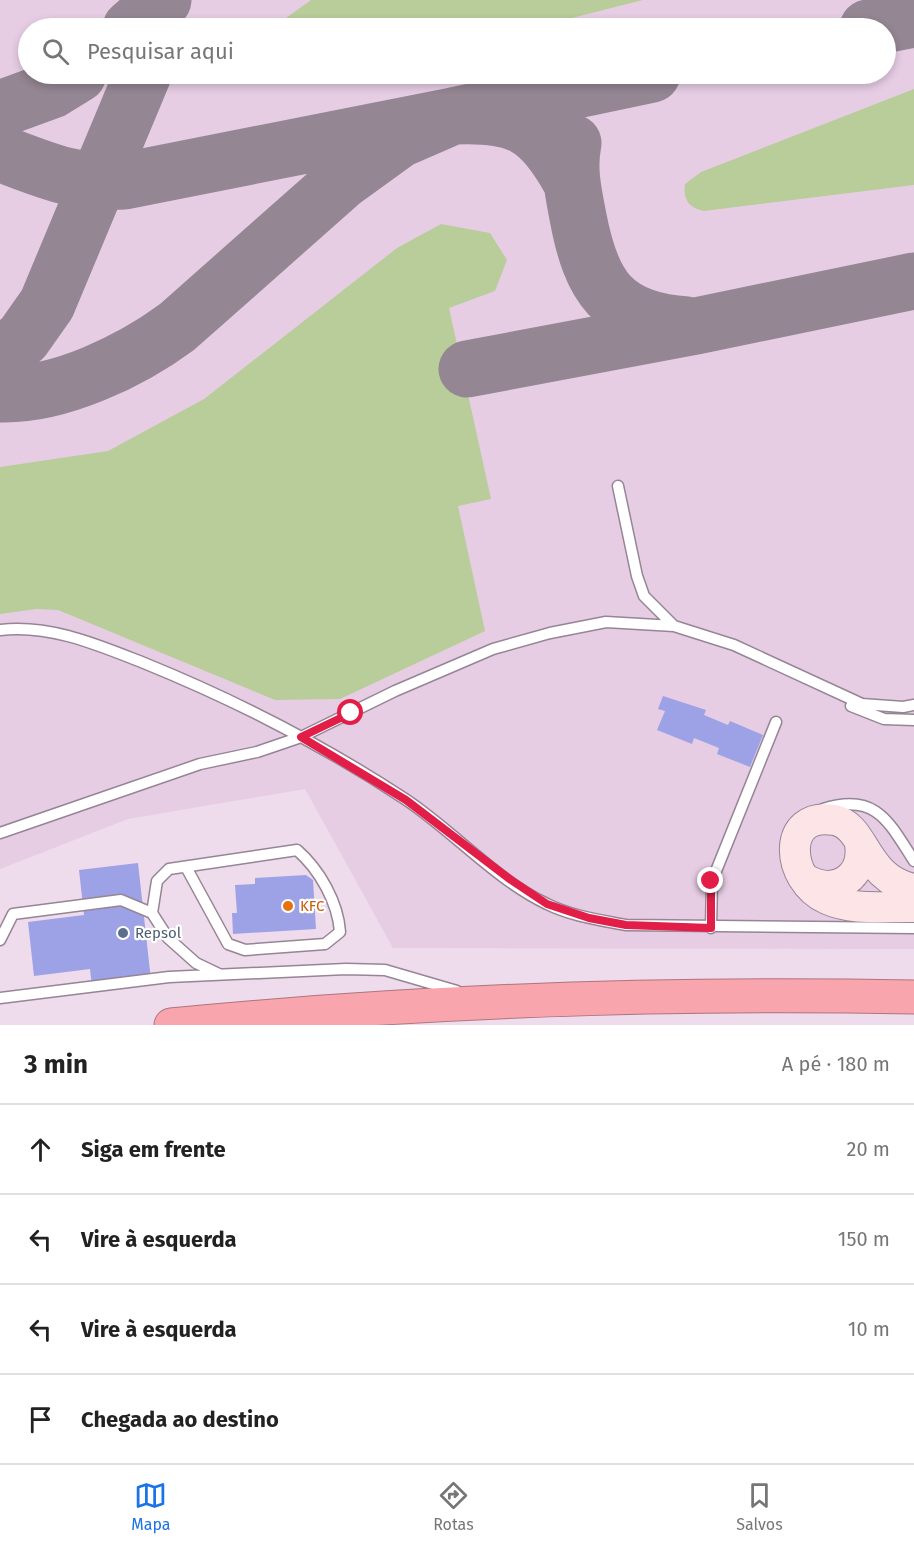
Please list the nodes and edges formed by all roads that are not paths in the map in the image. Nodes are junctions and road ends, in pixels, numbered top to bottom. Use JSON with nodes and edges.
{"nodes":[{"id":1,"x":618,"y":486,"type":"dead end"},
{"id":2,"x":674,"y":626,"type":"junction"},
{"id":3,"x":0,"y":630,"type":"edge"},
{"id":4,"x":824,"y":687,"type":"junction"},
{"id":5,"x":914,"y":705,"type":"edge"},
{"id":6,"x":914,"y":720,"type":"edge"},
{"id":7,"x":776,"y":722,"type":"dead end"},
{"id":8,"x":301,"y":737,"type":"junction"},
{"id":9,"x":0,"y":833,"type":"edge"},
{"id":10,"x":860,"y":844,"type":"junction"},
{"id":11,"x":914,"y":861,"type":"edge"},
{"id":12,"x":186,"y":867,"type":"junction"},
{"id":13,"x":800,"y":869,"type":"junction"},
{"id":14,"x":914,"y":889,"type":"edge"},
{"id":15,"x":914,"y":907,"type":"edge"},
{"id":16,"x":152,"y":913,"type":"junction"},
{"id":17,"x":13,"y":914,"type":"junction"},
{"id":18,"x":0,"y":920,"type":"edge"},
{"id":19,"x":711,"y":928,"type":"junction"},
{"id":20,"x":914,"y":928,"type":"edge"},
{"id":21,"x":0,"y":940,"type":"edge"},
{"id":22,"x":222,"y":975,"type":"junction"},
{"id":23,"x":914,"y":997,"type":"edge"},
{"id":24,"x":0,"y":998,"type":"edge"},
{"id":25,"x":492,"y":1001,"type":"junction"},
{"id":26,"x":171,"y":1025,"type":"edge"}],
"edges":[{"from":1,"to":2,"type":"lane"},
{"from":2,"to":4,"type":"lane"},
{"from":2,"to":8,"type":"lane"},
{"from":3,"to":8,"type":"lane"},
{"from":4,"to":5,"type":"lane"},
{"from":4,"to":6,"type":"lane"},
{"from":7,"to":19,"type":"lane"},
{"from":8,"to":9,"type":"lane"},
{"from":8,"to":19,"type":"lane"},
{"from":10,"to":13,"type":"street"},
{"from":10,"to":13,"type":"street"},
{"from":10,"to":14,"type":"street"},
{"from":11,"to":13,"type":"lane"},
{"from":12,"to":12,"type":"lane"},
{"from":12,"to":16,"type":"lane"},
{"from":13,"to":15,"type":"street"},
{"from":16,"to":17,"type":"lane"},
{"from":16,"to":22,"type":"lane"},
{"from":17,"to":18,"type":"lane"},
{"from":17,"to":21,"type":"lane"},
{"from":19,"to":20,"type":"lane"},
{"from":22,"to":24,"type":"lane"},
{"from":22,"to":25,"type":"lane"},
{"from":23,"to":25,"type":"highway"},
{"from":25,"to":26,"type":"highway"}]}
